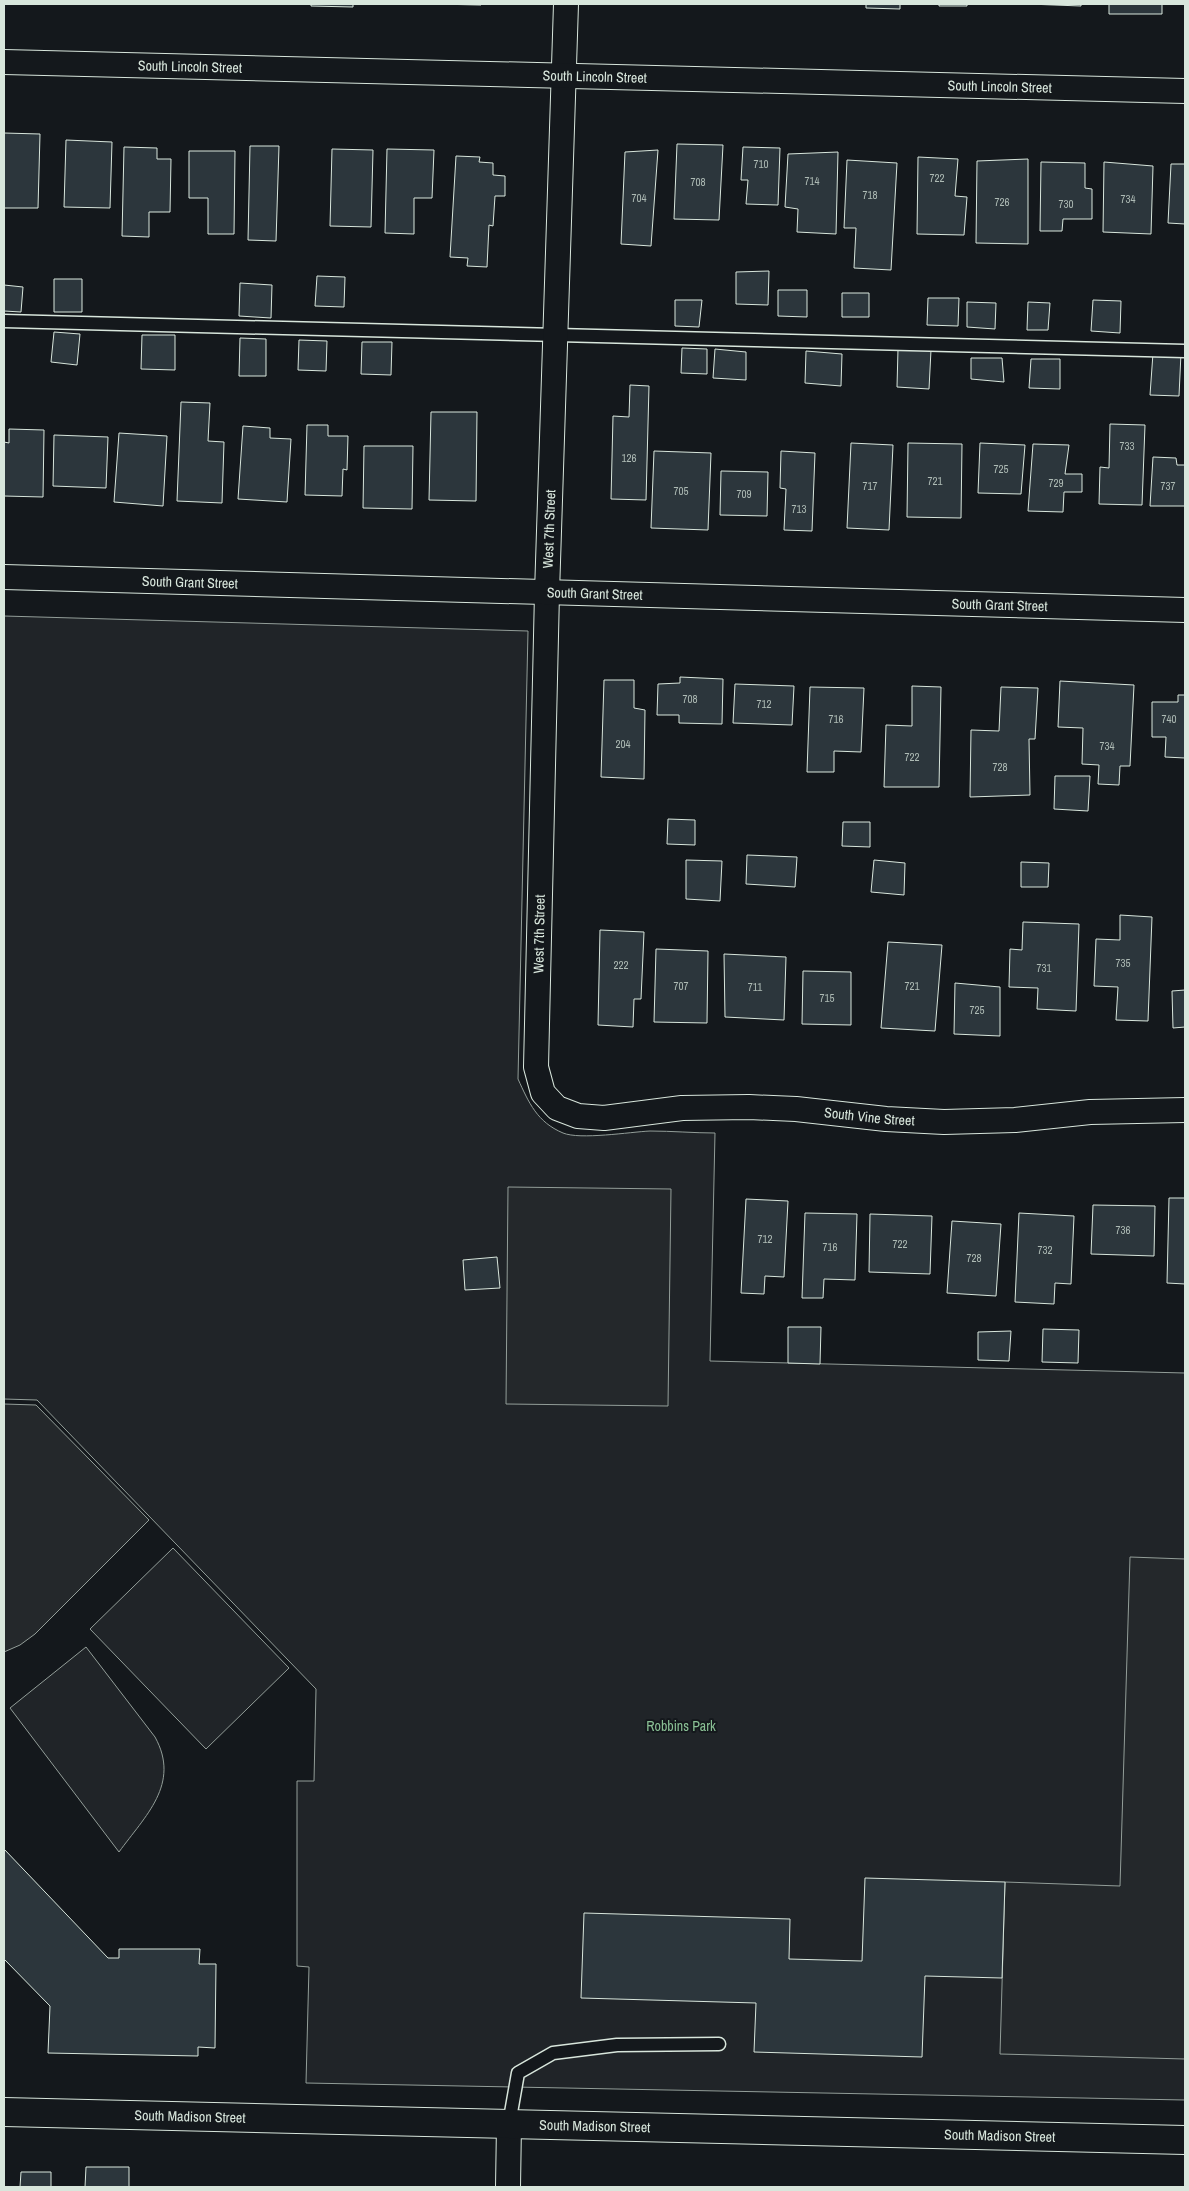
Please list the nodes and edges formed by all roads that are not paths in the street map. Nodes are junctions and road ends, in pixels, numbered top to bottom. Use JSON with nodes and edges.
{"nodes":[{"id":1,"x":566,"y":4,"type":"edge"},
{"id":2,"x":4,"y":62,"type":"edge"},
{"id":3,"x":564,"y":75,"type":"junction"},
{"id":4,"x":1185,"y":91,"type":"edge"},
{"id":5,"x":4,"y":322,"type":"edge"},
{"id":6,"x":556,"y":335,"type":"junction"},
{"id":7,"x":1185,"y":350,"type":"edge"},
{"id":8,"x":4,"y":577,"type":"edge"},
{"id":9,"x":547,"y":592,"type":"junction"},
{"id":10,"x":1185,"y":610,"type":"edge"},
{"id":11,"x":557,"y":1108,"type":"joint"},
{"id":12,"x":1185,"y":1110,"type":"edge"},
{"id":13,"x":719,"y":2044,"type":"dead end"},
{"id":14,"x":4,"y":2112,"type":"edge"},
{"id":15,"x":509,"y":2124,"type":"junction"},
{"id":16,"x":1185,"y":2140,"type":"edge"},
{"id":17,"x":508,"y":2187,"type":"edge"}],
"edges":[{"from":1,"to":3,"type":"street","name":"West 7th Street"},
{"from":2,"to":3,"type":"street","name":"South Lincoln Street"},
{"from":3,"to":4,"type":"street","name":"South Lincoln Street"},
{"from":3,"to":6,"type":"street","name":"West 7th Street"},
{"from":5,"to":6,"type":"lane"},
{"from":6,"to":7,"type":"lane"},
{"from":6,"to":9,"type":"street","name":"West 7th Street"},
{"from":8,"to":9,"type":"street","name":"South Grant Street"},
{"from":9,"to":10,"type":"street","name":"South Grant Street"},
{"from":9,"to":11,"type":"street","name":"West 7th Street"},
{"from":11,"to":12,"type":"street","name":"South Vine Street"},
{"from":13,"to":15,"type":"lane"},
{"from":14,"to":15,"type":"street","name":"South Madison Street"},
{"from":15,"to":16,"type":"street","name":"South Madison Street"},
{"from":15,"to":17,"type":"street"}]}
